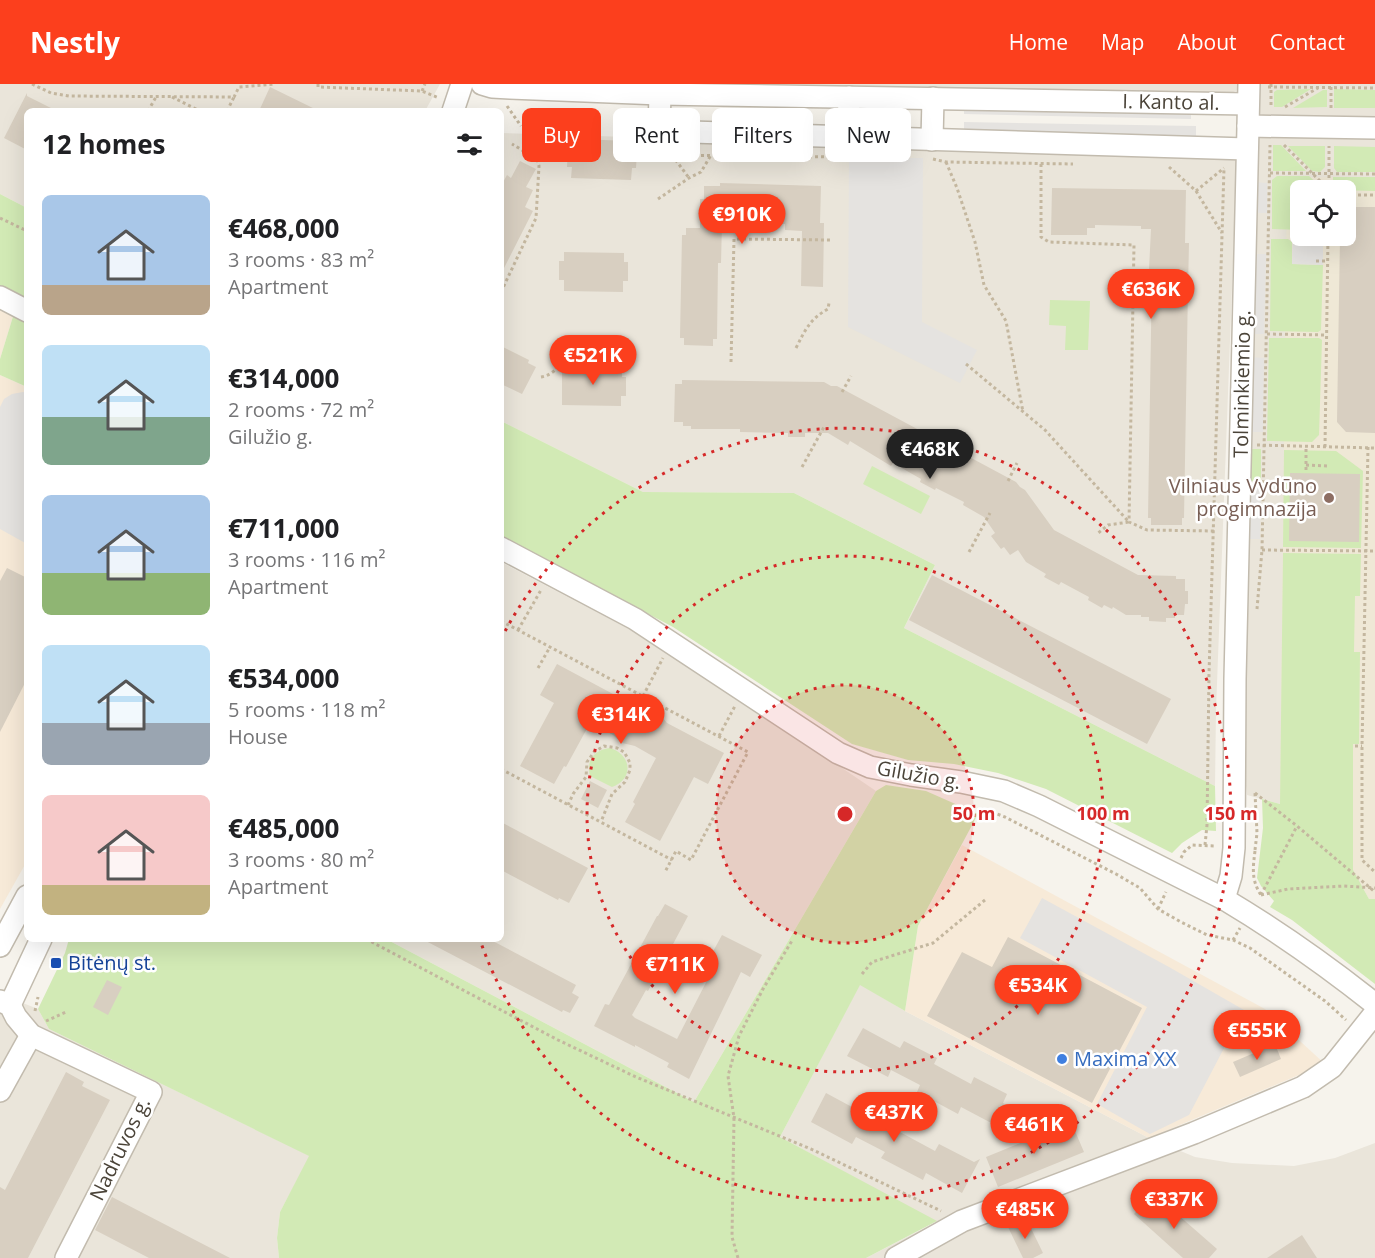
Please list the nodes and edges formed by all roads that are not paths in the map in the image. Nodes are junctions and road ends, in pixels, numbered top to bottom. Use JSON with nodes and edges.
{"nodes":[{"id":1,"x":462,"y":84,"type":"edge"},
{"id":2,"x":482,"y":84,"type":"edge"},
{"id":3,"x":660,"y":93,"type":"junction"},
{"id":4,"x":1249,"y":94,"type":"edge"},
{"id":5,"x":849,"y":97,"type":"junction"},
{"id":6,"x":933,"y":98,"type":"junction"},
{"id":7,"x":455,"y":108,"type":"edge"},
{"id":8,"x":849,"y":108,"type":"edge"},
{"id":9,"x":1248,"y":126,"type":"junction"},
{"id":10,"x":1375,"y":128,"type":"edge"},
{"id":11,"x":825,"y":145,"type":"edge"},
{"id":12,"x":911,"y":149,"type":"edge"},
{"id":13,"x":932,"y":149,"type":"junction"},
{"id":14,"x":1248,"y":149,"type":"junction"},
{"id":15,"x":0,"y":297,"type":"edge"},
{"id":16,"x":24,"y":309,"type":"edge"},
{"id":17,"x":504,"y":550,"type":"edge"},
{"id":18,"x":1224,"y":899,"type":"junction"},
{"id":19,"x":24,"y":902,"type":"edge"},
{"id":20,"x":39,"y":942,"type":"edge"},
{"id":21,"x":0,"y":946,"type":"edge"},
{"id":22,"x":5,"y":1003,"type":"edge"},
{"id":23,"x":1375,"y":1004,"type":"edge"},
{"id":24,"x":1375,"y":1013,"type":"edge"},
{"id":25,"x":31,"y":1035,"type":"junction"},
{"id":26,"x":0,"y":1091,"type":"edge"},
{"id":27,"x":66,"y":1258,"type":"edge"},
{"id":28,"x":896,"y":1258,"type":"edge"}],
"edges":[{"from":1,"to":7,"type":"street"},
{"from":2,"to":3,"type":"street","name":"I. Kanto al."},
{"from":3,"to":5,"type":"street","name":"I. Kanto al."},
{"from":3,"to":11,"type":"street"},
{"from":4,"to":6,"type":"street","name":"I. Kanto al."},
{"from":4,"to":9,"type":"street","name":"Tolminkiemio g."},
{"from":5,"to":6,"type":"street","name":"I. Kanto al."},
{"from":5,"to":8,"type":"street"},
{"from":6,"to":13,"type":"street"},
{"from":9,"to":10,"type":"street"},
{"from":9,"to":14,"type":"street","name":"Tolminkiemio g."},
{"from":12,"to":13,"type":"street"},
{"from":13,"to":14,"type":"street"},
{"from":14,"to":18,"type":"street","name":"Tolminkiemio g."},
{"from":15,"to":16,"type":"street"},
{"from":17,"to":18,"type":"street","name":"Gilužio g."},
{"from":18,"to":23,"type":"street","name":"Gilužio g."},
{"from":19,"to":21,"type":"street"},
{"from":20,"to":22,"type":"street"},
{"from":22,"to":25,"type":"street"},
{"from":24,"to":28,"type":"street"},
{"from":25,"to":26,"type":"street"},
{"from":25,"to":27,"type":"street","name":"Nadruvos g."}]}
